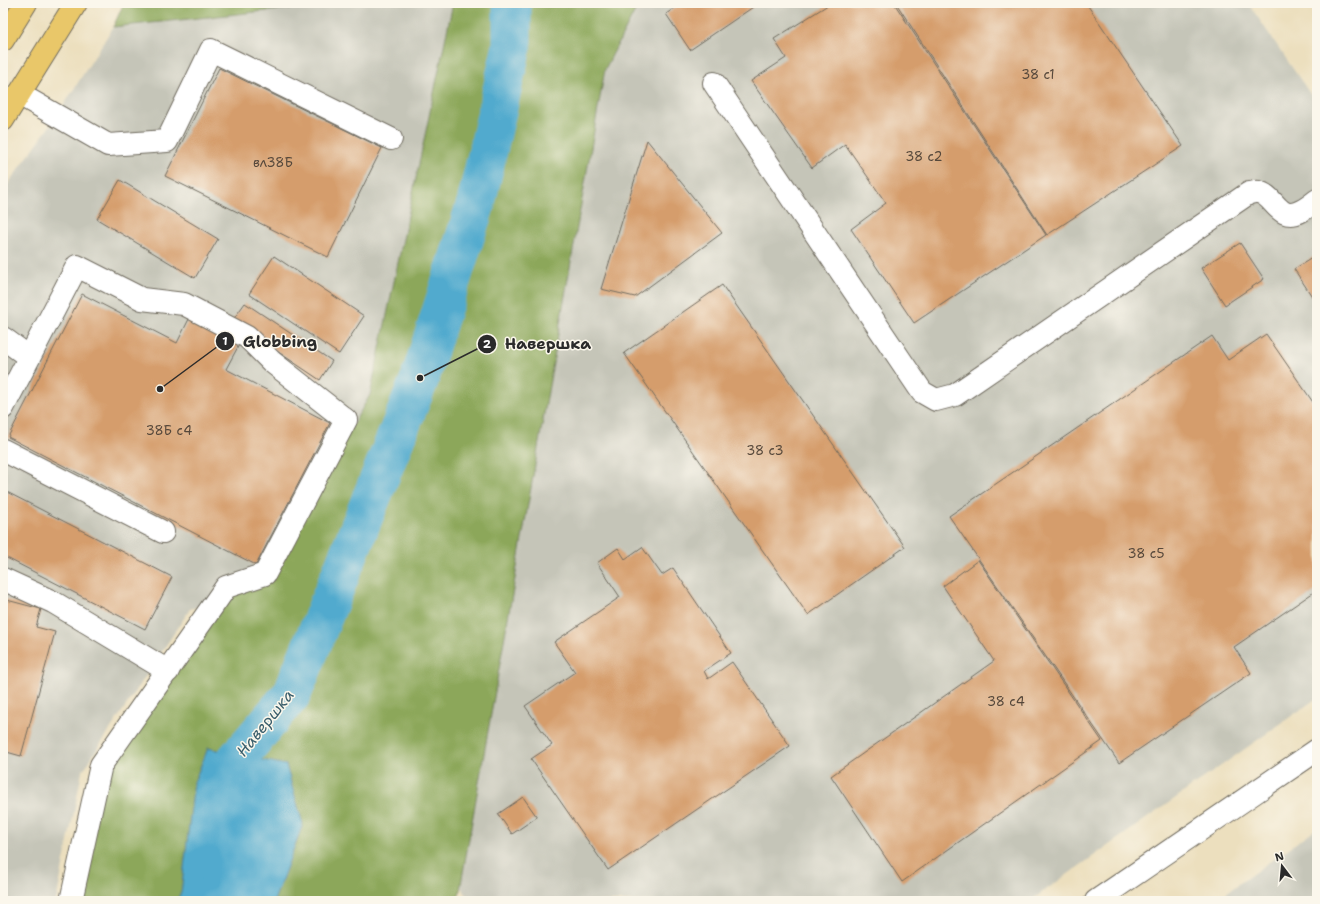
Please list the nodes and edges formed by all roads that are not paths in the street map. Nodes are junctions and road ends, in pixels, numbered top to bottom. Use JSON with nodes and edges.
{"nodes":[{"id":1,"x":26,"y":3,"type":"edge"},
{"id":2,"x":76,"y":3,"type":"edge"},
{"id":3,"x":3,"y":40,"type":"edge"},
{"id":4,"x":714,"y":83,"type":"dead end"},
{"id":5,"x":19,"y":94,"type":"junction"},
{"id":6,"x":3,"y":120,"type":"edge"},
{"id":7,"x":391,"y":139,"type":"dead end"},
{"id":8,"x":1317,"y":200,"type":"edge"},
{"id":9,"x":3,"y":338,"type":"edge"},
{"id":10,"x":29,"y":358,"type":"junction"},
{"id":11,"x":3,"y":408,"type":"edge"},
{"id":12,"x":3,"y":450,"type":"edge"},
{"id":13,"x":163,"y":532,"type":"dead end"},
{"id":14,"x":3,"y":579,"type":"edge"},
{"id":15,"x":168,"y":671,"type":"junction"},
{"id":16,"x":1317,"y":750,"type":"edge"},
{"id":17,"x":71,"y":901,"type":"edge"},
{"id":18,"x":1096,"y":901,"type":"edge"}],
"edges":[{"from":1,"to":3,"type":"main road"},
{"from":2,"to":5,"type":"main road"},
{"from":4,"to":8,"type":"lane"},
{"from":5,"to":6,"type":"main road"},
{"from":5,"to":7,"type":"lane"},
{"from":9,"to":10,"type":"lane"},
{"from":10,"to":11,"type":"lane"},
{"from":10,"to":15,"type":"lane"},
{"from":12,"to":13,"type":"lane"},
{"from":14,"to":15,"type":"lane"},
{"from":15,"to":17,"type":"lane"},
{"from":16,"to":18,"type":"lane"}]}
